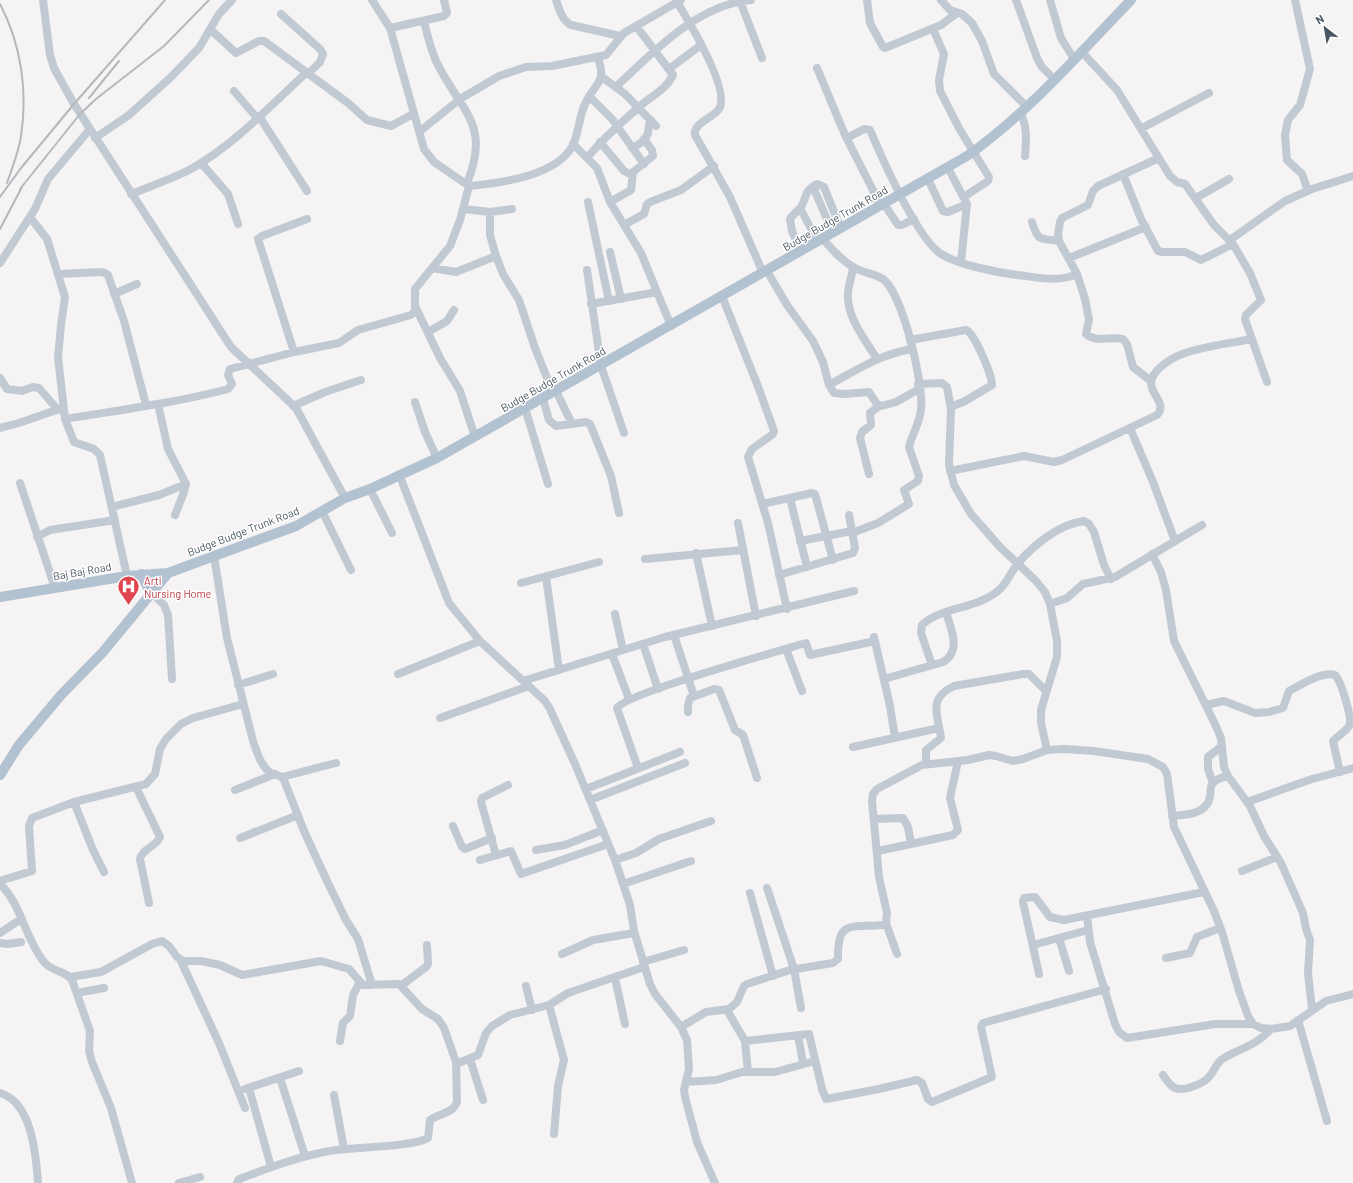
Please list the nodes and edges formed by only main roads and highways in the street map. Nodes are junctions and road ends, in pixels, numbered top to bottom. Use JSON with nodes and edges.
{"nodes":[{"id":1,"x":1131,"y":0,"type":"edge"},
{"id":2,"x":141,"y":574,"type":"junction"},
{"id":3,"x":168,"y":574,"type":"junction"},
{"id":4,"x":151,"y":594,"type":"junction"},
{"id":5,"x":0,"y":597,"type":"edge"},
{"id":6,"x":0,"y":775,"type":"edge"}],
"edges":[{"from":1,"to":3,"type":"main road","name":"Budge Budge Trunk Road"},
{"from":2,"to":3,"type":"main road","name":"Baj Baj Road"},
{"from":2,"to":4,"type":"main road"},
{"from":2,"to":5,"type":"main road","name":"Baj Baj Road"},
{"from":3,"to":4,"type":"main road","name":"Budge Budge Trunk Road"},
{"from":4,"to":6,"type":"main road","name":"Budge Budge Trunk Road"}]}
